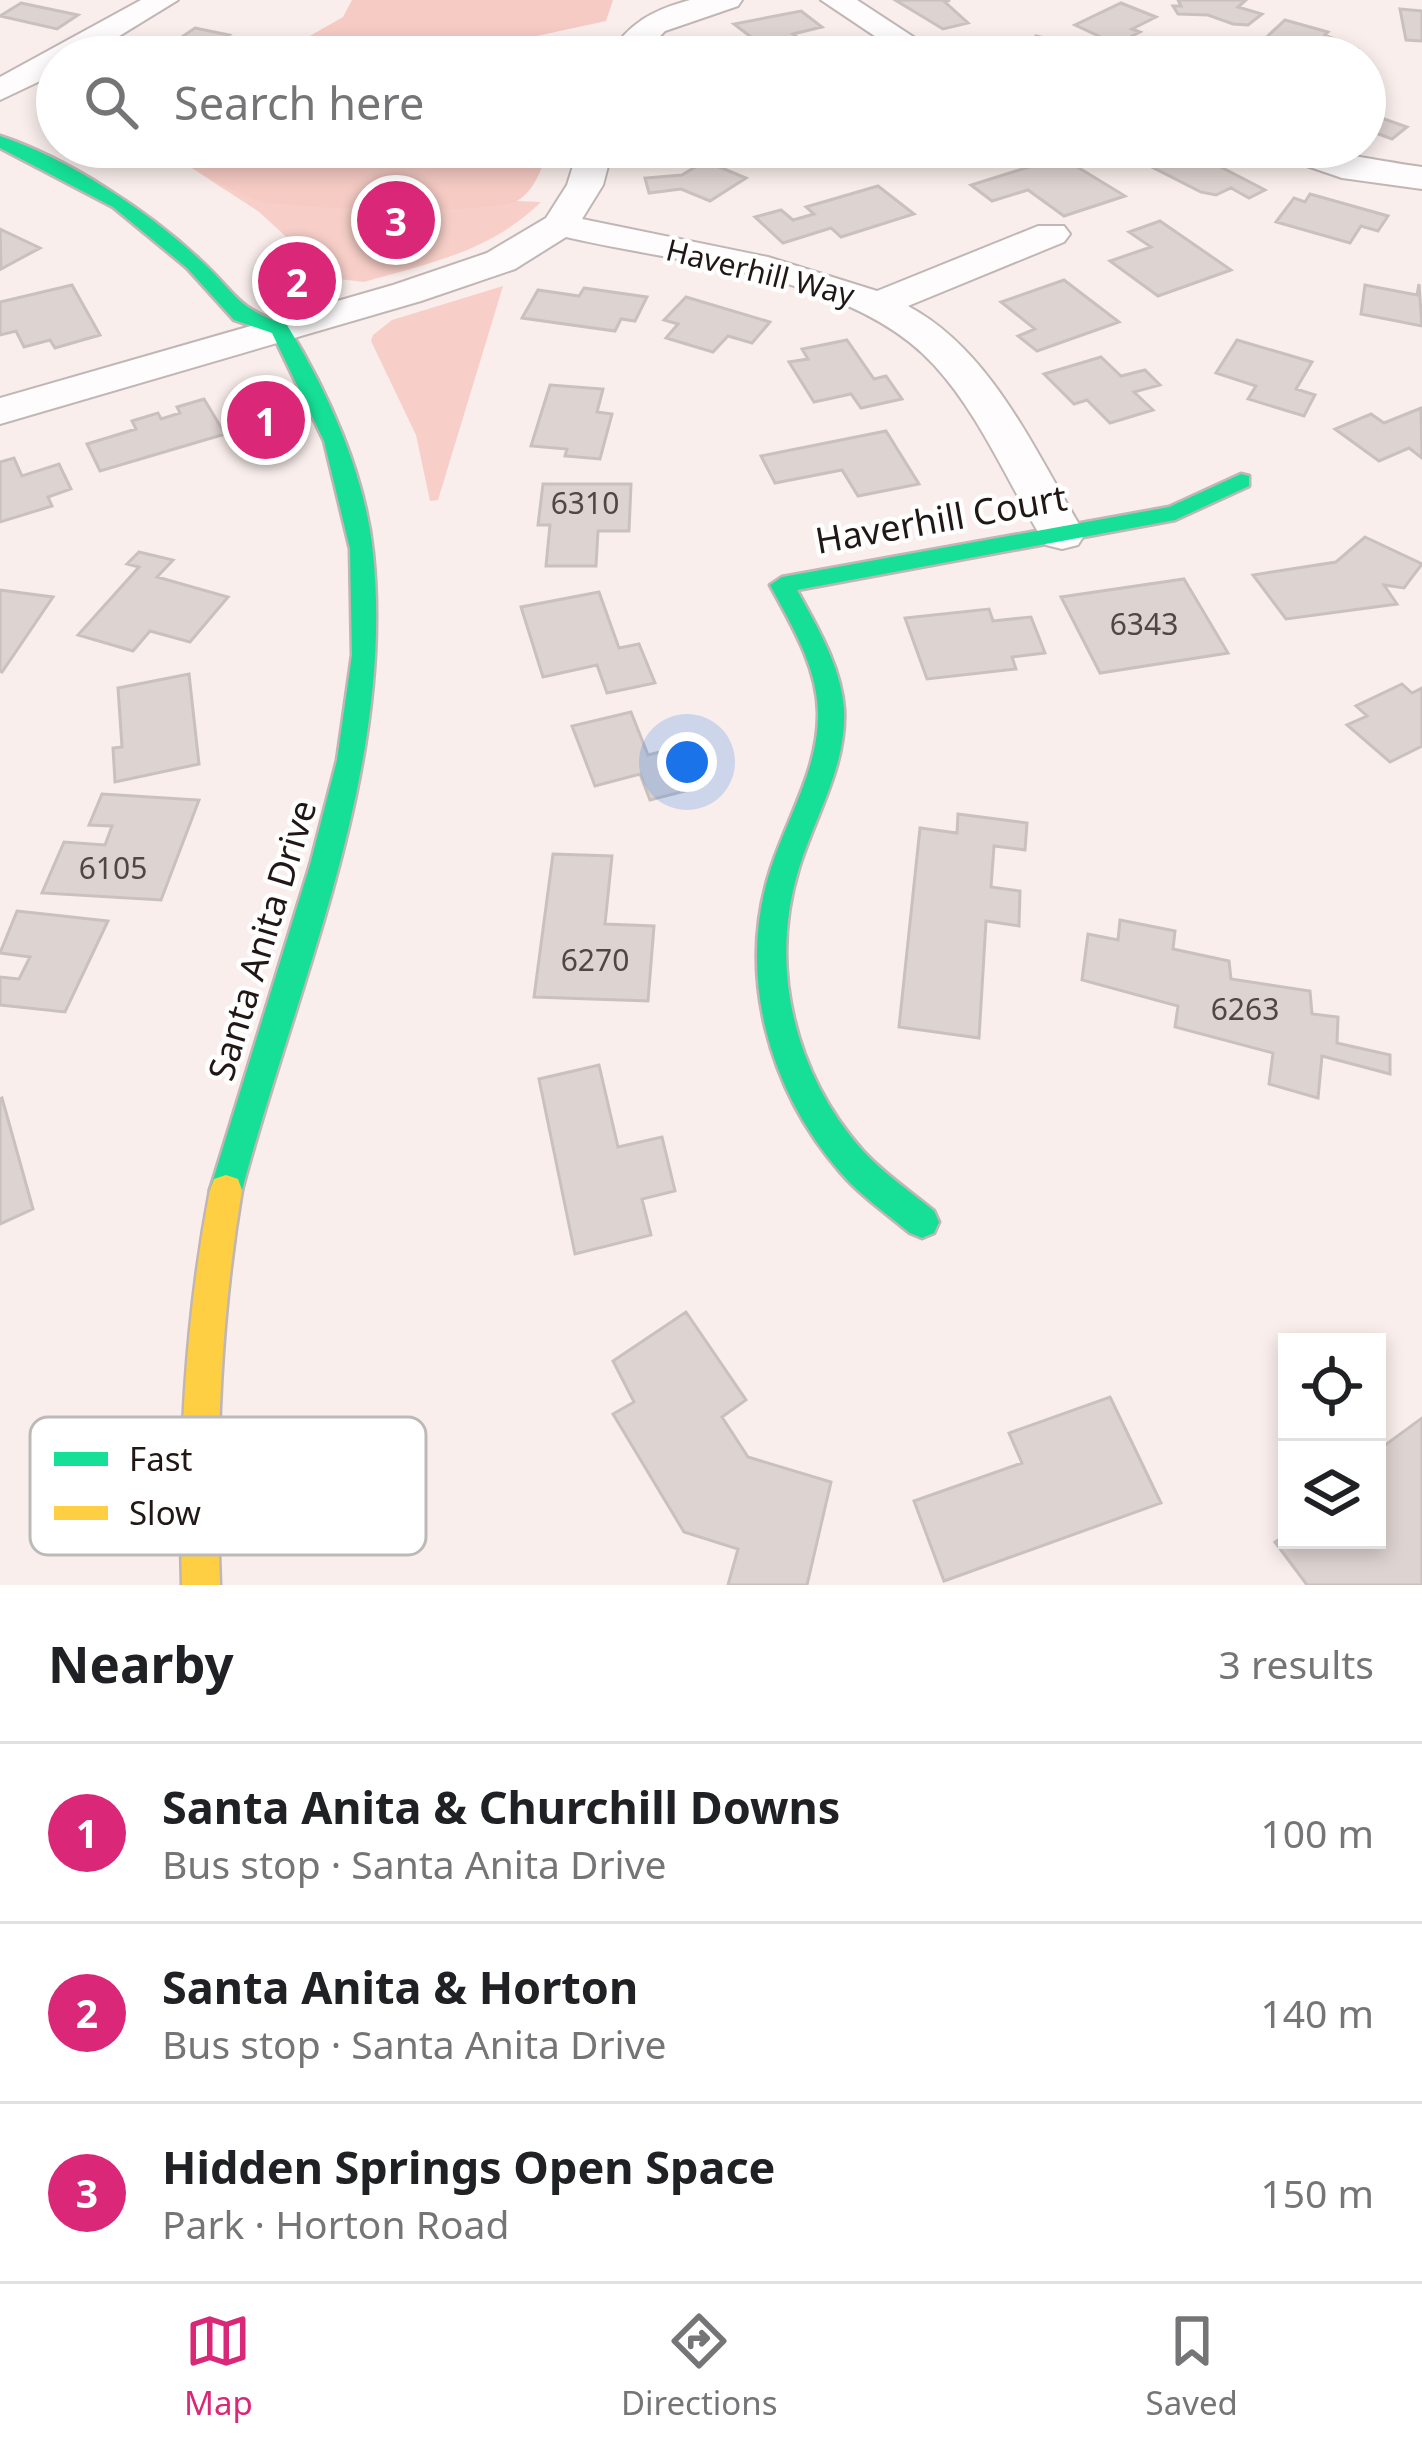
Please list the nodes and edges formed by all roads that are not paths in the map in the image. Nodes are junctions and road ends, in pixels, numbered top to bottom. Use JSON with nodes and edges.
{"nodes":[{"id":1,"x":163,"y":0,"type":"edge"},
{"id":2,"x":727,"y":0,"type":"edge"},
{"id":3,"x":836,"y":0,"type":"edge"},
{"id":4,"x":655,"y":9,"type":"edge"},
{"id":5,"x":98,"y":36,"type":"edge"},
{"id":6,"x":640,"y":36,"type":"edge"},
{"id":7,"x":894,"y":36,"type":"edge"},
{"id":8,"x":36,"y":70,"type":"edge"},
{"id":9,"x":0,"y":90,"type":"edge"},
{"id":10,"x":0,"y":114,"type":"edge"},
{"id":11,"x":36,"y":127,"type":"edge"},
{"id":12,"x":0,"y":141,"type":"edge"},
{"id":13,"x":36,"y":157,"type":"edge"},
{"id":14,"x":58,"y":168,"type":"edge"},
{"id":15,"x":590,"y":168,"type":"edge"},
{"id":16,"x":1353,"y":168,"type":"edge"},
{"id":17,"x":1422,"y":178,"type":"edge"},
{"id":18,"x":560,"y":225,"type":"junction"},
{"id":19,"x":1051,"y":234,"type":"dead end"},
{"id":20,"x":880,"y":304,"type":"junction"},
{"id":21,"x":282,"y":317,"type":"junction"},
{"id":22,"x":0,"y":411,"type":"edge"},
{"id":23,"x":1241,"y":481,"type":"dead end"},
{"id":24,"x":1062,"y":534,"type":"junction"},
{"id":25,"x":922,"y":1222,"type":"dead end"},
{"id":26,"x":197,"y":1417,"type":"edge"},
{"id":27,"x":200,"y":1555,"type":"edge"},
{"id":28,"x":201,"y":1585,"type":"edge"}],
"edges":[{"from":1,"to":5,"type":"street"},
{"from":2,"to":4,"type":"street"},
{"from":3,"to":7,"type":"street"},
{"from":4,"to":6,"type":"street"},
{"from":8,"to":9,"type":"street"},
{"from":10,"to":11,"type":"main road"},
{"from":12,"to":13,"type":"main road"},
{"from":14,"to":21,"type":"main road"},
{"from":15,"to":18,"type":"street"},
{"from":16,"to":17,"type":"street"},
{"from":18,"to":20,"type":"street","name":"Haverhill Way"},
{"from":18,"to":21,"type":"street"},
{"from":19,"to":20,"type":"street"},
{"from":20,"to":24,"type":"street","name":"Haverhill Way"},
{"from":21,"to":22,"type":"street"},
{"from":21,"to":26,"type":"main road","name":"Santa Anita Drive"},
{"from":23,"to":24,"type":"main road","name":"Haverhill Court"},
{"from":24,"to":25,"type":"main road","name":"Haverhill Court"},
{"from":27,"to":28,"type":"main road","name":"Santa Anita Drive"}]}
